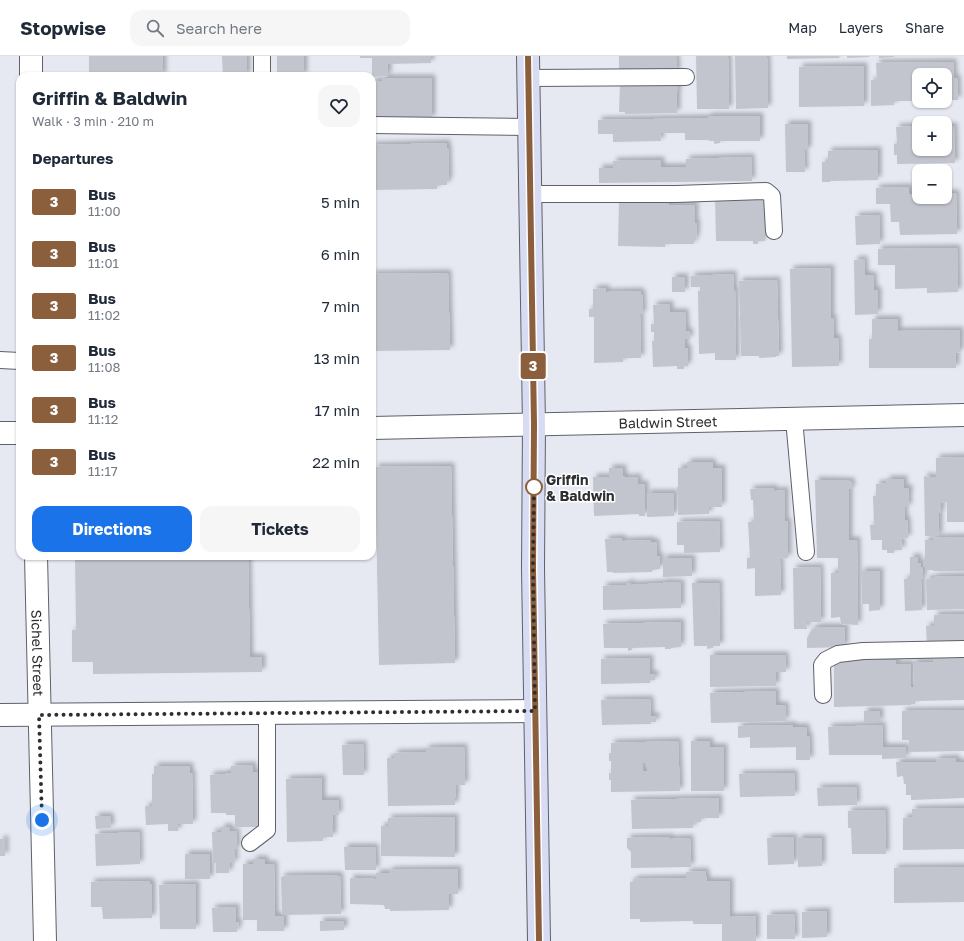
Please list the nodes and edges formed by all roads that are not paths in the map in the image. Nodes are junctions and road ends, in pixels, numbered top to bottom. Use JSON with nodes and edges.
{"nodes":[{"id":1,"x":31,"y":56,"type":"edge"},
{"id":2,"x":262,"y":56,"type":"edge"},
{"id":3,"x":528,"y":56,"type":"edge"},
{"id":4,"x":31,"y":72,"type":"edge"},
{"id":5,"x":262,"y":72,"type":"edge"},
{"id":6,"x":686,"y":77,"type":"dead end"},
{"id":7,"x":529,"y":78,"type":"junction"},
{"id":8,"x":376,"y":125,"type":"edge"},
{"id":9,"x":529,"y":127,"type":"junction"},
{"id":10,"x":530,"y":194,"type":"junction"},
{"id":11,"x":774,"y":230,"type":"dead end"},
{"id":12,"x":0,"y":360,"type":"edge"},
{"id":13,"x":16,"y":361,"type":"edge"},
{"id":14,"x":964,"y":415,"type":"edge"},
{"id":15,"x":794,"y":419,"type":"junction"},
{"id":16,"x":534,"y":424,"type":"junction"},
{"id":17,"x":376,"y":428,"type":"edge"},
{"id":18,"x":0,"y":433,"type":"edge"},
{"id":19,"x":16,"y":433,"type":"edge"},
{"id":20,"x":806,"y":552,"type":"dead end"},
{"id":21,"x":36,"y":560,"type":"edge"},
{"id":22,"x":964,"y":649,"type":"edge"},
{"id":23,"x":823,"y":695,"type":"dead end"},
{"id":24,"x":535,"y":711,"type":"junction"},
{"id":25,"x":267,"y":713,"type":"junction"},
{"id":26,"x":0,"y":715,"type":"edge"},
{"id":27,"x":39,"y":715,"type":"junction"},
{"id":28,"x":250,"y":843,"type":"dead end"},
{"id":29,"x":45,"y":941,"type":"edge"},
{"id":30,"x":539,"y":941,"type":"edge"}],
"edges":[{"from":1,"to":4,"type":"street"},
{"from":2,"to":5,"type":"lane"},
{"from":3,"to":7,"type":"main road"},
{"from":6,"to":7,"type":"lane"},
{"from":7,"to":9,"type":"main road"},
{"from":8,"to":9,"type":"lane"},
{"from":9,"to":10,"type":"main road"},
{"from":10,"to":11,"type":"lane"},
{"from":10,"to":16,"type":"main road"},
{"from":12,"to":13,"type":"lane"},
{"from":14,"to":15,"type":"street","name":"Baldwin Street"},
{"from":15,"to":16,"type":"street","name":"Baldwin Street"},
{"from":15,"to":20,"type":"lane"},
{"from":16,"to":17,"type":"street","name":"Baldwin Street"},
{"from":16,"to":24,"type":"main road"},
{"from":18,"to":19,"type":"street"},
{"from":21,"to":27,"type":"street","name":"Sichel Street"},
{"from":22,"to":23,"type":"lane"},
{"from":24,"to":25,"type":"street"},
{"from":24,"to":30,"type":"main road"},
{"from":25,"to":27,"type":"street"},
{"from":25,"to":28,"type":"lane"},
{"from":26,"to":27,"type":"street"},
{"from":27,"to":29,"type":"street","name":"Sichel Street"}]}
